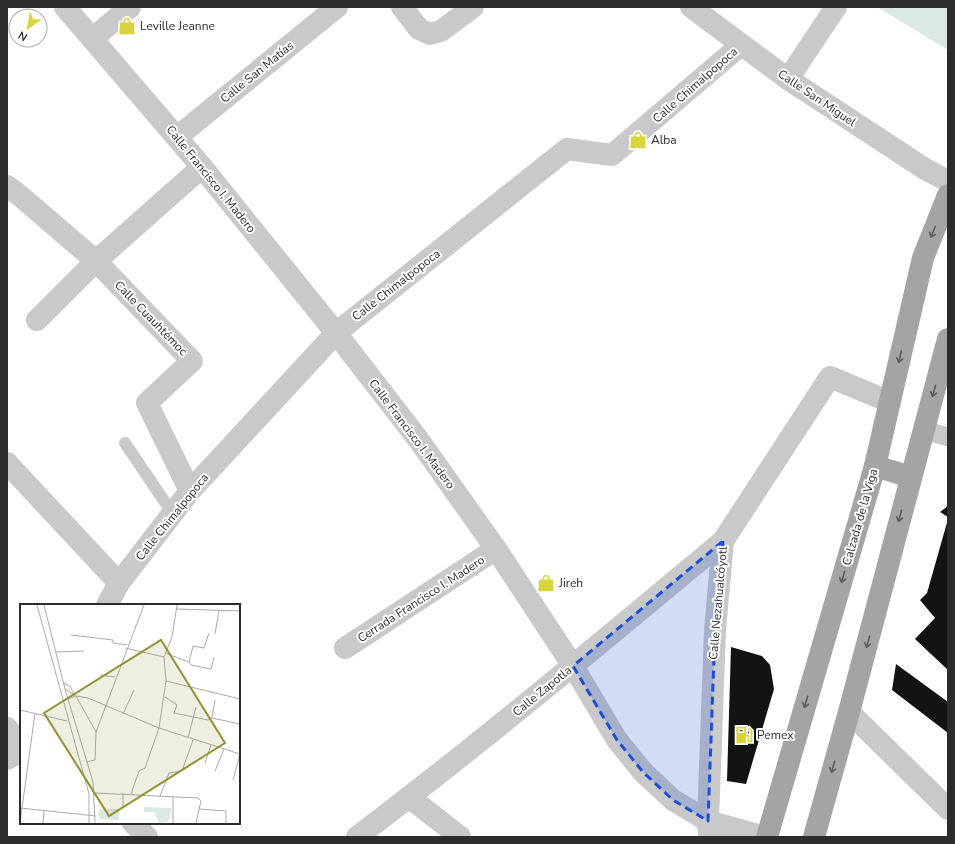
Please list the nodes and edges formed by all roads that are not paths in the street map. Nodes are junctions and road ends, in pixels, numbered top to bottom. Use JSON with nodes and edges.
{"nodes":[{"id":1,"x":64,"y":7,"type":"edge"},
{"id":2,"x":130,"y":7,"type":"edge"},
{"id":3,"x":337,"y":7,"type":"edge"},
{"id":4,"x":402,"y":7,"type":"edge"},
{"id":5,"x":473,"y":7,"type":"edge"},
{"id":6,"x":691,"y":7,"type":"edge"},
{"id":7,"x":836,"y":7,"type":"edge"},
{"id":8,"x":92,"y":39,"type":"junction"},
{"id":9,"x":741,"y":45,"type":"junction"},
{"id":10,"x":788,"y":79,"type":"junction"},
{"id":11,"x":177,"y":136,"type":"junction"},
{"id":12,"x":202,"y":167,"type":"junction"},
{"id":13,"x":948,"y":181,"type":"edge"},
{"id":14,"x":7,"y":186,"type":"edge"},
{"id":15,"x":948,"y":195,"type":"edge"},
{"id":16,"x":96,"y":261,"type":"junction"},
{"id":17,"x":37,"y":320,"type":"dead end"},
{"id":18,"x":336,"y":332,"type":"junction"},
{"id":19,"x":948,"y":339,"type":"edge"},
{"id":20,"x":890,"y":402,"type":"junction"},
{"id":21,"x":924,"y":430,"type":"junction"},
{"id":22,"x":948,"y":437,"type":"edge"},
{"id":23,"x":125,"y":443,"type":"dead end"},
{"id":24,"x":7,"y":463,"type":"edge"},
{"id":25,"x":875,"y":466,"type":"junction"},
{"id":26,"x":911,"y":477,"type":"junction"},
{"id":27,"x":190,"y":491,"type":"junction"},
{"id":28,"x":173,"y":514,"type":"junction"},
{"id":29,"x":723,"y":541,"type":"junction"},
{"id":30,"x":496,"y":549,"type":"junction"},
{"id":31,"x":119,"y":582,"type":"junction"},
{"id":32,"x":108,"y":604,"type":"edge"},
{"id":33,"x":345,"y":648,"type":"dead end"},
{"id":34,"x":573,"y":666,"type":"junction"},
{"id":35,"x":849,"y":712,"type":"junction"},
{"id":36,"x":7,"y":728,"type":"edge"},
{"id":37,"x":20,"y":745,"type":"edge"},
{"id":38,"x":20,"y":752,"type":"edge"},
{"id":39,"x":7,"y":759,"type":"edge"},
{"id":40,"x":409,"y":798,"type":"junction"},
{"id":41,"x":948,"y":809,"type":"edge"},
{"id":42,"x":134,"y":824,"type":"edge"},
{"id":43,"x":709,"y":829,"type":"edge"},
{"id":44,"x":147,"y":837,"type":"edge"},
{"id":45,"x":357,"y":837,"type":"edge"},
{"id":46,"x":460,"y":837,"type":"edge"},
{"id":47,"x":766,"y":837,"type":"edge"},
{"id":48,"x":814,"y":837,"type":"edge"}],
"edges":[{"from":1,"to":8,"type":"street","name":"Calle Francisco I. Madero"},
{"from":2,"to":8,"type":"street"},
{"from":3,"to":11,"type":"street","name":"Calle San Matías"},
{"from":4,"to":5,"type":"street"},
{"from":6,"to":9,"type":"street","name":"Calle San Miguel"},
{"from":7,"to":10,"type":"street"},
{"from":8,"to":11,"type":"street","name":"Calle Francisco I. Madero"},
{"from":9,"to":10,"type":"street","name":"Calle San Miguel"},
{"from":9,"to":18,"type":"street","name":"Calle Chimalpopoca"},
{"from":10,"to":13,"type":"street","name":"Calle San Miguel"},
{"from":11,"to":12,"type":"street","name":"Calle Francisco I. Madero"},
{"from":12,"to":16,"type":"street"},
{"from":12,"to":18,"type":"street","name":"Calle Francisco I. Madero"},
{"from":14,"to":16,"type":"street","name":"Calle Cuauhtémoc"},
{"from":15,"to":20,"type":"main road","name":"Calzada de la Viga","one_way":true},
{"from":16,"to":17,"type":"street"},
{"from":16,"to":27,"type":"street","name":"Calle Cuauhtémoc"},
{"from":18,"to":27,"type":"street","name":"Calle Chimalpopoca"},
{"from":18,"to":30,"type":"street","name":"Calle Francisco I. Madero"},
{"from":19,"to":21,"type":"main road","one_way":true},
{"from":20,"to":25,"type":"main road","name":"Calzada de la Viga"},
{"from":20,"to":29,"type":"street","name":"Calle Nezahualcóyotl"},
{"from":21,"to":22,"type":"street"},
{"from":21,"to":26,"type":"main road"},
{"from":23,"to":28,"type":"lane"},
{"from":24,"to":31,"type":"street"},
{"from":25,"to":26,"type":"main road"},
{"from":25,"to":47,"type":"main road","name":"Calzada de la Viga","one_way":true},
{"from":26,"to":35,"type":"main road","one_way":true},
{"from":27,"to":28,"type":"street","name":"Calle Chimalpopoca"},
{"from":28,"to":31,"type":"street","name":"Calle Chimalpopoca"},
{"from":29,"to":34,"type":"street","name":"Calle Zapotla"},
{"from":29,"to":43,"type":"street","name":"Calle Nezahualcóyotl"},
{"from":30,"to":33,"type":"street","name":"Cerrada Francisco I. Madero"},
{"from":30,"to":34,"type":"street","name":"Calle Francisco I. Madero"},
{"from":31,"to":32,"type":"street","name":"Calle Chimalpopoca"},
{"from":34,"to":40,"type":"street","name":"Calle Zapotla"},
{"from":34,"to":43,"type":"street","name":"Calle Francisco I. Madero"},
{"from":35,"to":41,"type":"street"},
{"from":35,"to":48,"type":"main road","one_way":true},
{"from":36,"to":37,"type":"street"},
{"from":38,"to":39,"type":"street"},
{"from":40,"to":45,"type":"street","name":"Calle Zapotla"},
{"from":40,"to":46,"type":"street"},
{"from":42,"to":44,"type":"street"},
{"from":43,"to":47,"type":"street","name":"Calle Francisco I. Madero"}]}
